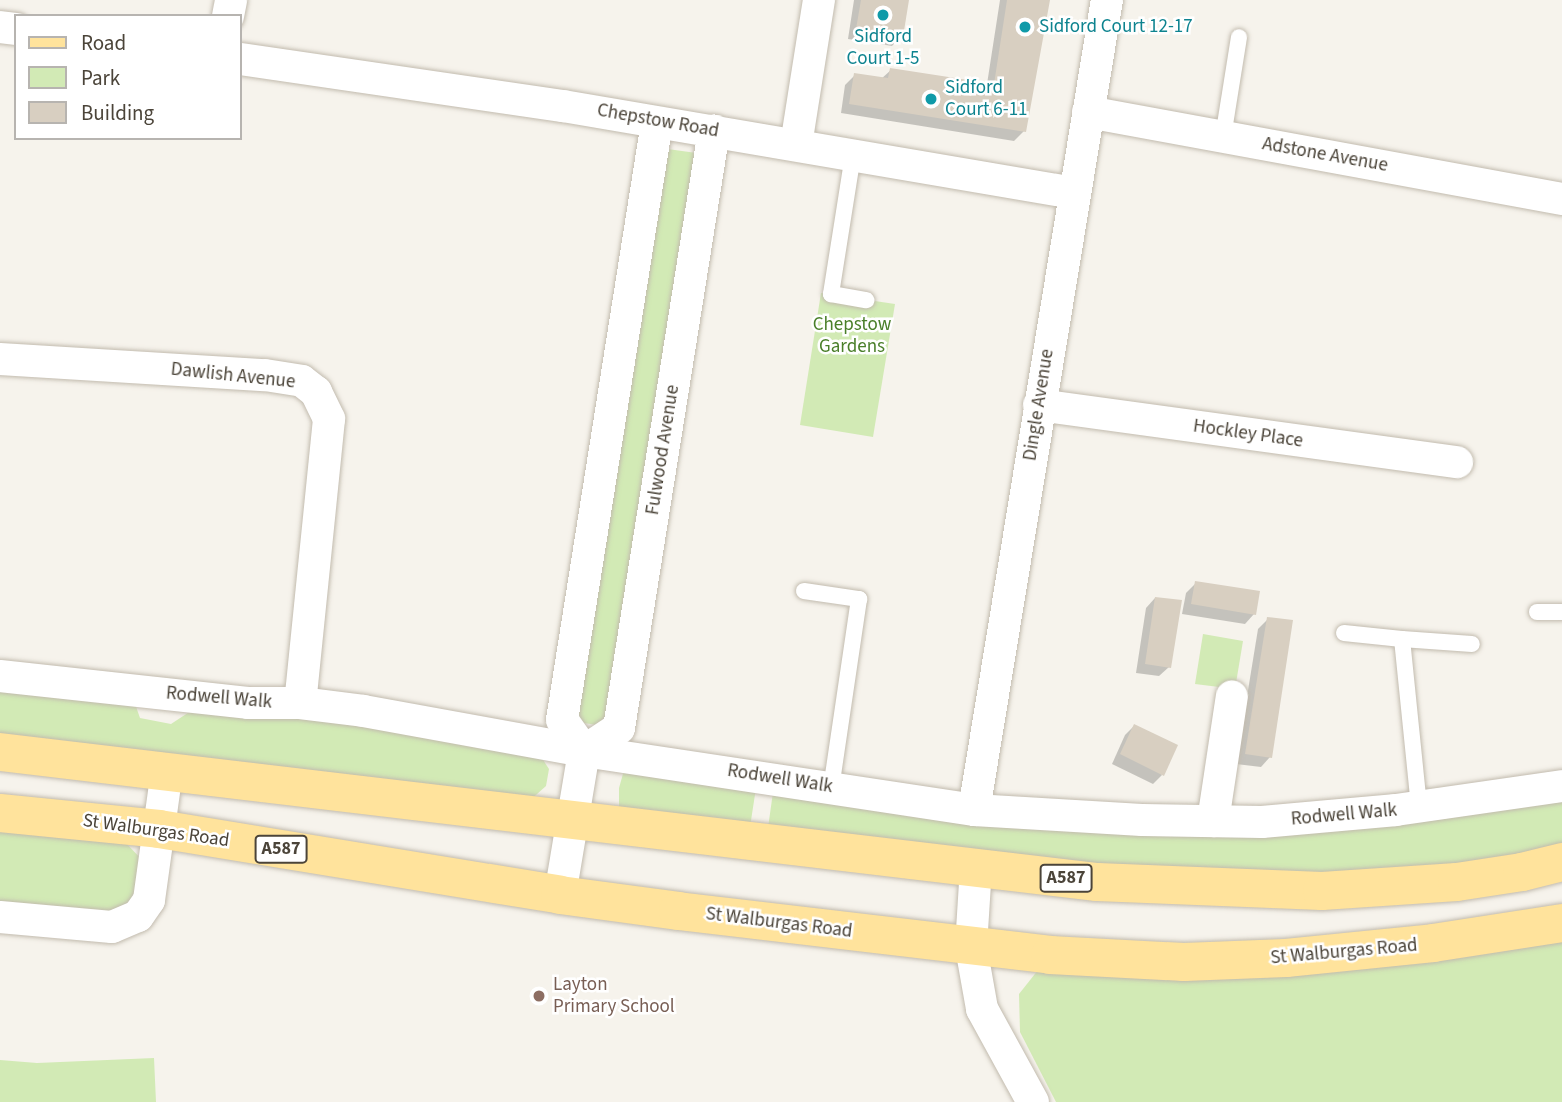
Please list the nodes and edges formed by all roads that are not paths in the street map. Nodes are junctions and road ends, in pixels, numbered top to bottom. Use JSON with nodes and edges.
{"nodes":[{"id":1,"x":819,"y":0,"type":"edge"},
{"id":2,"x":1107,"y":0,"type":"edge"},
{"id":3,"x":1239,"y":37,"type":"dead end"},
{"id":4,"x":242,"y":59,"type":"edge"},
{"id":5,"x":1088,"y":112,"type":"junction"},
{"id":6,"x":657,"y":121,"type":"junction"},
{"id":7,"x":714,"y":131,"type":"junction"},
{"id":8,"x":1223,"y":137,"type":"junction"},
{"id":9,"x":796,"y":145,"type":"junction"},
{"id":10,"x":853,"y":155,"type":"junction"},
{"id":11,"x":1074,"y":193,"type":"junction"},
{"id":12,"x":1562,"y":199,"type":"edge"},
{"id":13,"x":866,"y":300,"type":"dead end"},
{"id":14,"x":0,"y":359,"type":"edge"},
{"id":15,"x":1039,"y":405,"type":"junction"},
{"id":16,"x":1457,"y":462,"type":"dead end"},
{"id":17,"x":804,"y":591,"type":"dead end"},
{"id":18,"x":1537,"y":612,"type":"dead end"},
{"id":19,"x":1562,"y":612,"type":"edge"},
{"id":20,"x":1344,"y":633,"type":"dead end"},
{"id":21,"x":1402,"y":639,"type":"junction"},
{"id":22,"x":1472,"y":644,"type":"dead end"},
{"id":23,"x":0,"y":676,"type":"edge"},
{"id":24,"x":1232,"y":696,"type":"dead end"},
{"id":25,"x":300,"y":703,"type":"junction"},
{"id":26,"x":584,"y":751,"type":"junction"},
{"id":27,"x":0,"y":752,"type":"edge"},
{"id":28,"x":167,"y":771,"type":"junction"},
{"id":29,"x":1562,"y":786,"type":"edge"},
{"id":30,"x":831,"y":788,"type":"junction"},
{"id":31,"x":1419,"y":807,"type":"junction"},
{"id":32,"x":974,"y":810,"type":"junction"},
{"id":33,"x":0,"y":813,"type":"edge"},
{"id":34,"x":571,"y":820,"type":"junction"},
{"id":35,"x":1213,"y":821,"type":"junction"},
{"id":36,"x":159,"y":829,"type":"junction"},
{"id":37,"x":1562,"y":862,"type":"edge"},
{"id":38,"x":976,"y":867,"type":"junction"},
{"id":39,"x":560,"y":895,"type":"junction"},
{"id":40,"x":0,"y":917,"type":"edge"},
{"id":41,"x":1562,"y":923,"type":"edge"},
{"id":42,"x":971,"y":947,"type":"junction"},
{"id":43,"x":1033,"y":1102,"type":"edge"}],
"edges":[{"from":1,"to":9,"type":"street"},
{"from":2,"to":5,"type":"street","name":"Dingle Avenue"},
{"from":3,"to":8,"type":"lane"},
{"from":4,"to":6,"type":"street","name":"Chepstow Road"},
{"from":5,"to":8,"type":"street","name":"Adstone Avenue"},
{"from":5,"to":11,"type":"street","name":"Dingle Avenue"},
{"from":6,"to":7,"type":"street","name":"Chepstow Road"},
{"from":6,"to":26,"type":"street"},
{"from":7,"to":9,"type":"street","name":"Chepstow Road"},
{"from":7,"to":26,"type":"street","name":"Fulwood Avenue"},
{"from":8,"to":12,"type":"street","name":"Adstone Avenue"},
{"from":9,"to":10,"type":"street","name":"Chepstow Road"},
{"from":10,"to":11,"type":"street","name":"Chepstow Road"},
{"from":10,"to":13,"type":"lane"},
{"from":11,"to":15,"type":"street","name":"Dingle Avenue"},
{"from":14,"to":25,"type":"street","name":"Dawlish Avenue"},
{"from":15,"to":16,"type":"street","name":"Hockley Place"},
{"from":15,"to":32,"type":"street","name":"Dingle Avenue"},
{"from":17,"to":30,"type":"lane"},
{"from":18,"to":19,"type":"lane"},
{"from":20,"to":21,"type":"lane"},
{"from":21,"to":22,"type":"lane"},
{"from":21,"to":31,"type":"lane"},
{"from":23,"to":25,"type":"street","name":"Rodwell Walk"},
{"from":24,"to":35,"type":"street"},
{"from":25,"to":26,"type":"street","name":"Rodwell Walk"},
{"from":26,"to":30,"type":"street","name":"Rodwell Walk"},
{"from":26,"to":34,"type":"street"},
{"from":27,"to":28,"type":"main road","number":"A587"},
{"from":28,"to":34,"type":"main road","number":"A587"},
{"from":28,"to":36,"type":"street"},
{"from":29,"to":31,"type":"street","name":"Rodwell Walk"},
{"from":30,"to":32,"type":"street","name":"Rodwell Walk"},
{"from":31,"to":35,"type":"street","name":"Rodwell Walk"},
{"from":32,"to":35,"type":"street","name":"Rodwell Walk"},
{"from":33,"to":36,"type":"main road","name":"St Walburgas Road","number":"A587"},
{"from":34,"to":38,"type":"main road","number":"A587"},
{"from":34,"to":39,"type":"street"},
{"from":36,"to":39,"type":"main road","name":"St Walburgas Road","number":"A587"},
{"from":36,"to":40,"type":"street"},
{"from":37,"to":38,"type":"main road","number":"A587"},
{"from":38,"to":42,"type":"street"},
{"from":39,"to":42,"type":"main road","name":"St Walburgas Road","number":"A587"},
{"from":41,"to":42,"type":"main road","name":"St Walburgas Road","number":"A587"},
{"from":42,"to":43,"type":"street"}]}
